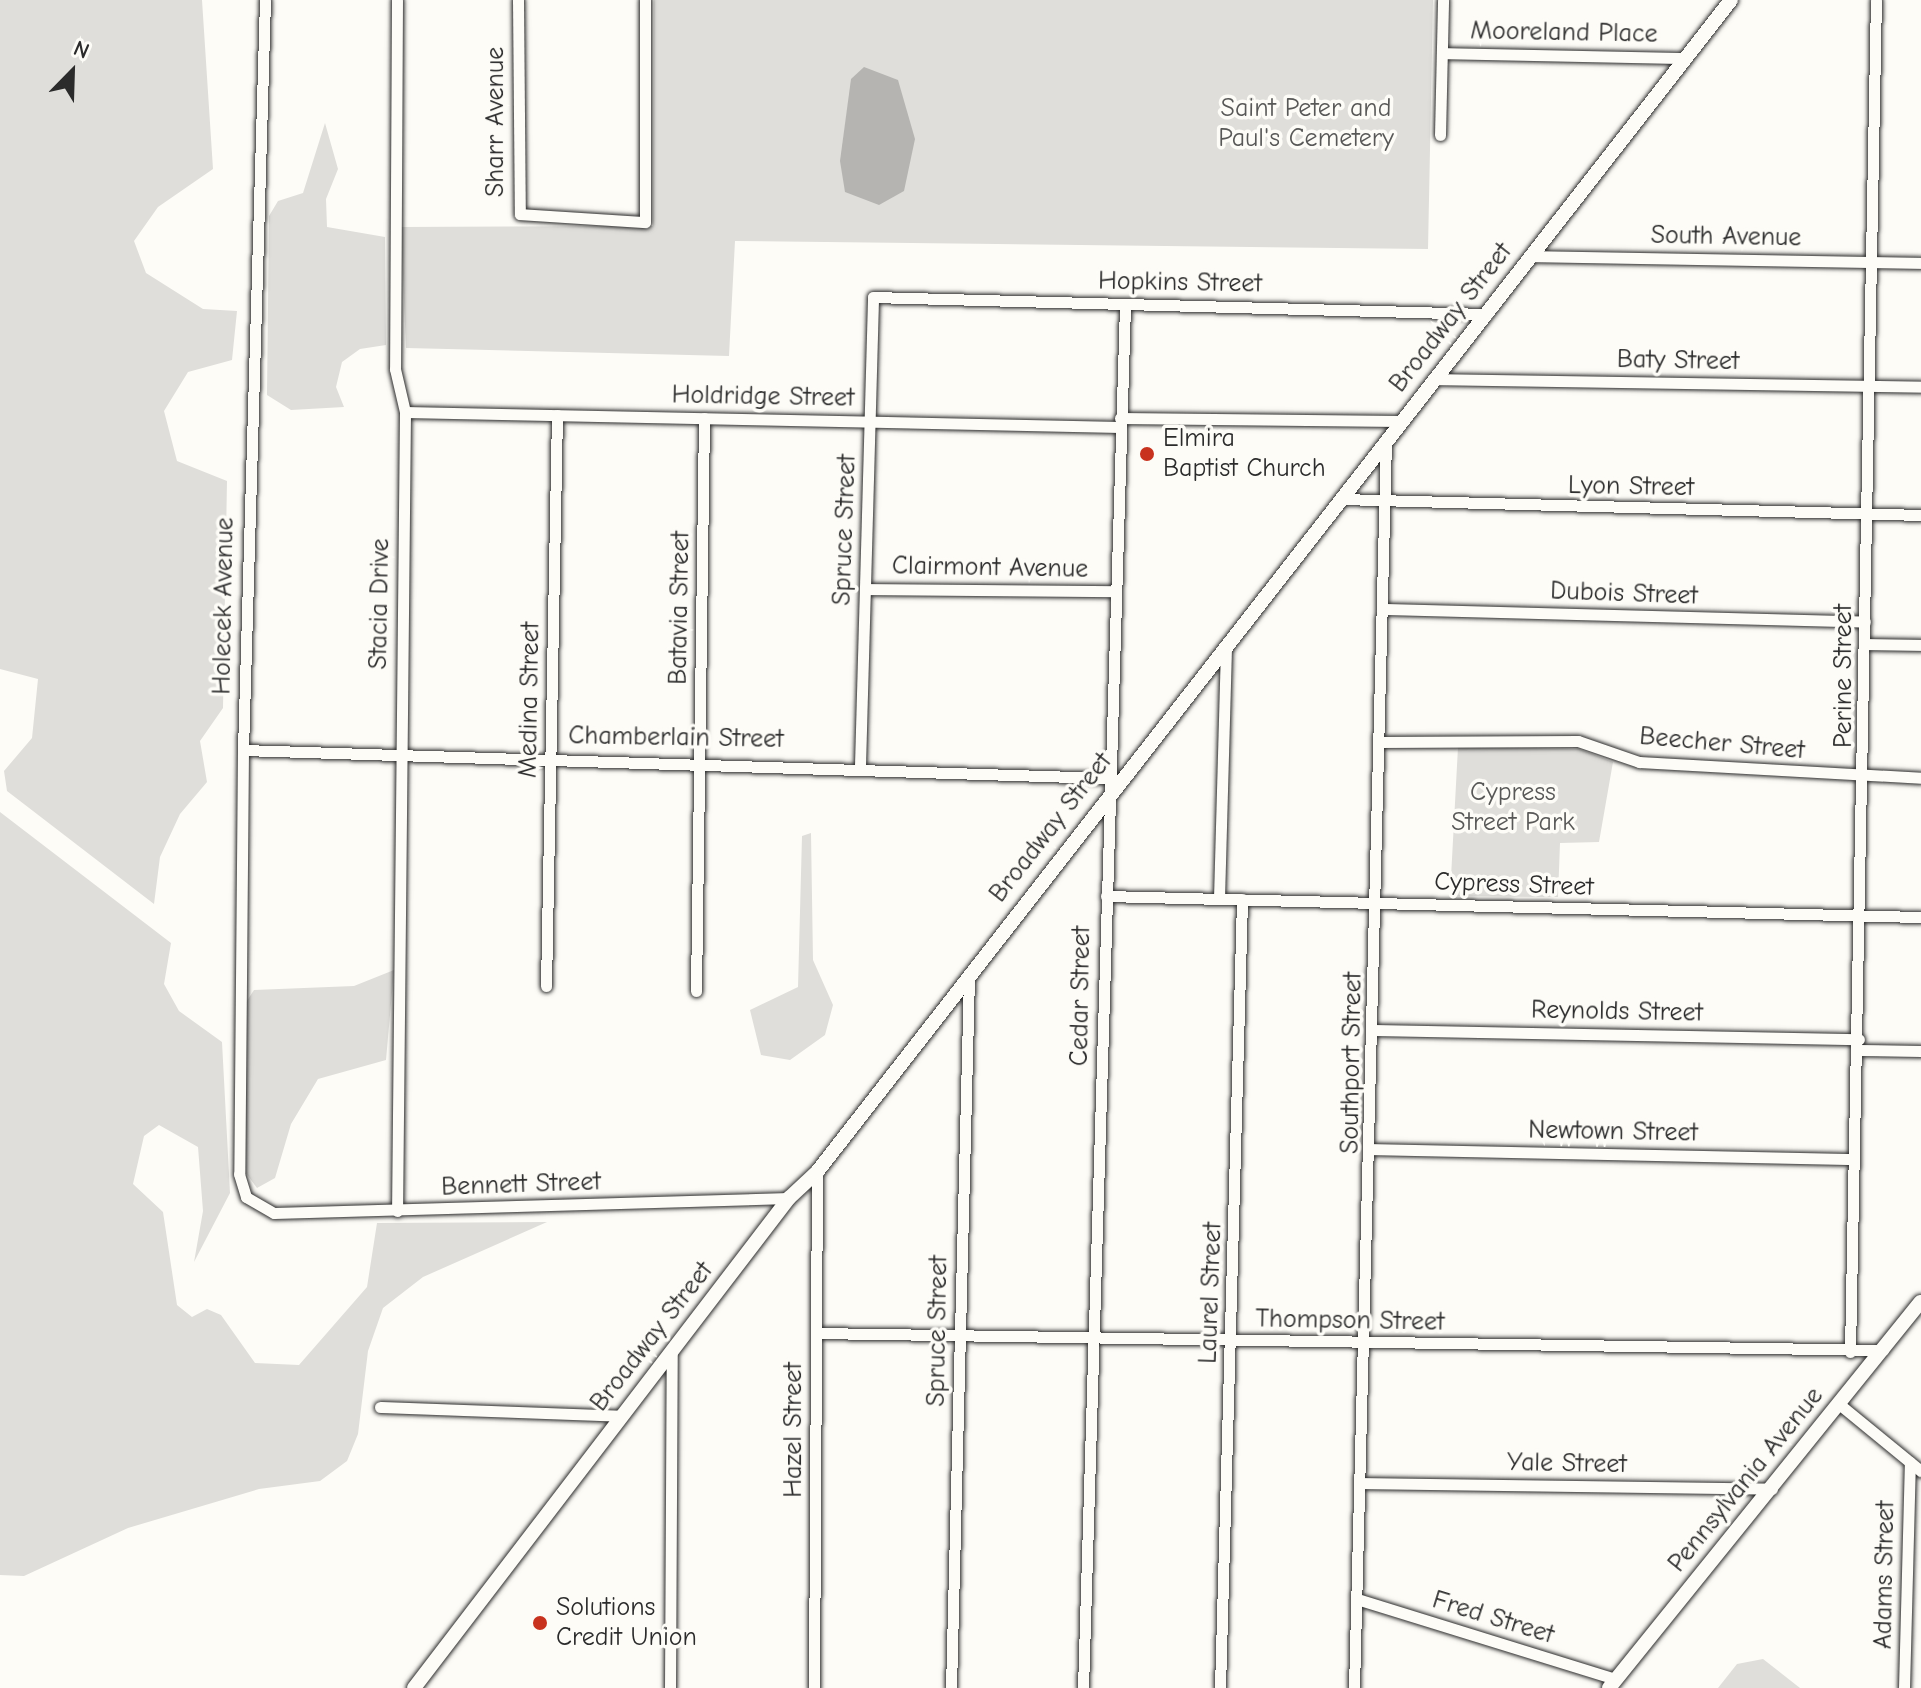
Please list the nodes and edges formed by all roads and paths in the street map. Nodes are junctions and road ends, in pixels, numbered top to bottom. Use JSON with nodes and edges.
{"nodes":[{"id":1,"x":265,"y":0,"type":"edge"},
{"id":2,"x":397,"y":0,"type":"edge"},
{"id":3,"x":518,"y":0,"type":"edge"},
{"id":4,"x":645,"y":0,"type":"edge"},
{"id":5,"x":1443,"y":0,"type":"edge"},
{"id":6,"x":1731,"y":0,"type":"edge"},
{"id":7,"x":1876,"y":0,"type":"edge"},
{"id":8,"x":1442,"y":53,"type":"junction"},
{"id":9,"x":1686,"y":58,"type":"junction"},
{"id":10,"x":1440,"y":135,"type":"dead end"},
{"id":11,"x":1530,"y":256,"type":"junction"},
{"id":12,"x":1874,"y":262,"type":"junction"},
{"id":13,"x":1921,"y":263,"type":"edge"},
{"id":14,"x":873,"y":297,"type":"joint"},
{"id":15,"x":1125,"y":304,"type":"junction"},
{"id":16,"x":1487,"y":314,"type":"junction"},
{"id":17,"x":1433,"y":379,"type":"junction"},
{"id":18,"x":1871,"y":387,"type":"junction"},
{"id":19,"x":1921,"y":387,"type":"edge"},
{"id":20,"x":405,"y":412,"type":"junction"},
{"id":21,"x":557,"y":415,"type":"junction"},
{"id":22,"x":704,"y":418,"type":"junction"},
{"id":23,"x":871,"y":421,"type":"junction"},
{"id":24,"x":1400,"y":421,"type":"junction"},
{"id":25,"x":1120,"y":422,"type":"junction"},
{"id":26,"x":1386,"y":440,"type":"junction"},
{"id":27,"x":1341,"y":499,"type":"junction"},
{"id":28,"x":1384,"y":503,"type":"junction"},
{"id":29,"x":1870,"y":514,"type":"junction"},
{"id":30,"x":1921,"y":515,"type":"edge"},
{"id":31,"x":865,"y":589,"type":"junction"},
{"id":32,"x":1115,"y":591,"type":"junction"},
{"id":33,"x":1382,"y":609,"type":"junction"},
{"id":34,"x":1865,"y":622,"type":"junction"},
{"id":35,"x":1868,"y":644,"type":"junction"},
{"id":36,"x":1921,"y":645,"type":"edge"},
{"id":37,"x":1226,"y":646,"type":"junction"},
{"id":38,"x":1378,"y":742,"type":"junction"},
{"id":39,"x":243,"y":750,"type":"junction"},
{"id":40,"x":401,"y":754,"type":"junction"},
{"id":41,"x":550,"y":757,"type":"junction"},
{"id":42,"x":700,"y":759,"type":"junction"},
{"id":43,"x":860,"y":765,"type":"junction"},
{"id":44,"x":1107,"y":778,"type":"junction"},
{"id":45,"x":1866,"y":778,"type":"junction"},
{"id":46,"x":1921,"y":778,"type":"edge"},
{"id":47,"x":1106,"y":794,"type":"junction"},
{"id":48,"x":1106,"y":896,"type":"junction"},
{"id":49,"x":1219,"y":898,"type":"junction"},
{"id":50,"x":1242,"y":899,"type":"junction"},
{"id":51,"x":1377,"y":904,"type":"junction"},
{"id":52,"x":1860,"y":917,"type":"junction"},
{"id":53,"x":1921,"y":917,"type":"edge"},
{"id":54,"x":969,"y":975,"type":"junction"},
{"id":55,"x":546,"y":986,"type":"dead end"},
{"id":56,"x":696,"y":991,"type":"dead end"},
{"id":57,"x":1374,"y":1030,"type":"junction"},
{"id":58,"x":1859,"y":1044,"type":"junction"},
{"id":59,"x":1921,"y":1051,"type":"edge"},
{"id":60,"x":1372,"y":1149,"type":"junction"},
{"id":61,"x":1854,"y":1159,"type":"junction"},
{"id":62,"x":817,"y":1172,"type":"junction"},
{"id":63,"x":789,"y":1198,"type":"junction"},
{"id":64,"x":256,"y":1207,"type":"joint"},
{"id":65,"x":397,"y":1211,"type":"junction"},
{"id":66,"x":1921,"y":1302,"type":"edge"},
{"id":67,"x":816,"y":1333,"type":"junction"},
{"id":68,"x":960,"y":1338,"type":"junction"},
{"id":69,"x":1096,"y":1338,"type":"junction"},
{"id":70,"x":1232,"y":1340,"type":"junction"},
{"id":71,"x":1368,"y":1344,"type":"junction"},
{"id":72,"x":1883,"y":1350,"type":"junction"},
{"id":73,"x":672,"y":1351,"type":"junction"},
{"id":74,"x":1850,"y":1352,"type":"junction"},
{"id":75,"x":1839,"y":1404,"type":"junction"},
{"id":76,"x":380,"y":1407,"type":"dead end"},
{"id":77,"x":622,"y":1416,"type":"junction"},
{"id":78,"x":1910,"y":1462,"type":"junction"},
{"id":79,"x":1921,"y":1471,"type":"edge"},
{"id":80,"x":1362,"y":1483,"type":"junction"},
{"id":81,"x":1772,"y":1489,"type":"junction"},
{"id":82,"x":1357,"y":1599,"type":"junction"},
{"id":83,"x":1612,"y":1684,"type":"edge"},
{"id":84,"x":414,"y":1688,"type":"edge"},
{"id":85,"x":670,"y":1688,"type":"edge"},
{"id":86,"x":814,"y":1688,"type":"edge"},
{"id":87,"x":951,"y":1688,"type":"edge"},
{"id":88,"x":1083,"y":1688,"type":"edge"},
{"id":89,"x":1220,"y":1688,"type":"edge"},
{"id":90,"x":1354,"y":1688,"type":"edge"},
{"id":91,"x":1904,"y":1688,"type":"edge"}],
"edges":[{"from":1,"to":39,"type":"street","name":"Holecek Avenue"},
{"from":2,"to":20,"type":"street","name":"Stacia Drive"},
{"from":3,"to":4,"type":"street","name":"Sharr Avenue"},
{"from":5,"to":8,"type":"street"},
{"from":6,"to":9,"type":"street","name":"Broadway Street"},
{"from":7,"to":12,"type":"street","name":"Perine Street"},
{"from":8,"to":9,"type":"street","name":"Mooreland Place"},
{"from":8,"to":10,"type":"street"},
{"from":9,"to":11,"type":"street","name":"Broadway Street"},
{"from":11,"to":12,"type":"street","name":"South Avenue"},
{"from":11,"to":16,"type":"street","name":"Broadway Street"},
{"from":12,"to":13,"type":"street","name":"South Avenue"},
{"from":12,"to":18,"type":"street","name":"Perine Street"},
{"from":14,"to":15,"type":"street","name":"Hopkins Street"},
{"from":14,"to":23,"type":"street","name":"Spruce Street"},
{"from":15,"to":16,"type":"street","name":"Hopkins Street"},
{"from":15,"to":25,"type":"street","name":"Cedar Street"},
{"from":16,"to":17,"type":"street","name":"Broadway Street"},
{"from":17,"to":18,"type":"street","name":"Baty Street"},
{"from":17,"to":24,"type":"street","name":"Broadway Street"},
{"from":18,"to":19,"type":"street","name":"Baty Street"},
{"from":18,"to":29,"type":"street","name":"Perine Street"},
{"from":20,"to":21,"type":"street","name":"Holdridge Street"},
{"from":20,"to":40,"type":"street","name":"Stacia Drive"},
{"from":21,"to":22,"type":"street","name":"Holdridge Street"},
{"from":21,"to":41,"type":"street","name":"Medina Street"},
{"from":22,"to":23,"type":"street","name":"Holdridge Street"},
{"from":22,"to":42,"type":"street","name":"Batavia Street"},
{"from":23,"to":25,"type":"street","name":"Holdridge Street"},
{"from":23,"to":31,"type":"street","name":"Spruce Street"},
{"from":24,"to":25,"type":"street","name":"Holdridge Street"},
{"from":24,"to":26,"type":"street","name":"Broadway Street"},
{"from":25,"to":32,"type":"street","name":"Cedar Street"},
{"from":26,"to":27,"type":"street","name":"Broadway Street"},
{"from":26,"to":28,"type":"street","name":"Southport Street"},
{"from":27,"to":28,"type":"street","name":"Lyon Street"},
{"from":27,"to":37,"type":"street","name":"Broadway Street"},
{"from":28,"to":29,"type":"street","name":"Lyon Street"},
{"from":28,"to":33,"type":"street","name":"Southport Street"},
{"from":29,"to":30,"type":"street","name":"Lyon Street"},
{"from":29,"to":34,"type":"street","name":"Perine Street"},
{"from":31,"to":32,"type":"street","name":"Clairmont Avenue"},
{"from":31,"to":43,"type":"street","name":"Spruce Street"},
{"from":32,"to":44,"type":"street","name":"Cedar Street"},
{"from":33,"to":34,"type":"street","name":"Dubois Street"},
{"from":33,"to":38,"type":"street","name":"Southport Street"},
{"from":34,"to":35,"type":"street","name":"Perine Street"},
{"from":35,"to":36,"type":"street"},
{"from":35,"to":45,"type":"street","name":"Perine Street"},
{"from":37,"to":47,"type":"street","name":"Broadway Street"},
{"from":37,"to":49,"type":"street"},
{"from":38,"to":45,"type":"street","name":"Beecher Street"},
{"from":38,"to":51,"type":"street","name":"Southport Street"},
{"from":39,"to":40,"type":"street","name":"Chamberlain Street"},
{"from":39,"to":64,"type":"street","name":"Holecek Avenue"},
{"from":40,"to":41,"type":"street","name":"Chamberlain Street"},
{"from":40,"to":65,"type":"street","name":"Stacia Drive"},
{"from":41,"to":42,"type":"street","name":"Chamberlain Street"},
{"from":41,"to":55,"type":"street","name":"Medina Street"},
{"from":42,"to":43,"type":"street","name":"Chamberlain Street"},
{"from":42,"to":56,"type":"street","name":"Batavia Street"},
{"from":43,"to":44,"type":"street","name":"Chamberlain Street"},
{"from":44,"to":47,"type":"street","name":"Cedar Street"},
{"from":45,"to":46,"type":"street","name":"Beecher Street"},
{"from":45,"to":52,"type":"street","name":"Perine Street"},
{"from":47,"to":48,"type":"street","name":"Cedar Street"},
{"from":47,"to":54,"type":"street","name":"Broadway Street"},
{"from":48,"to":49,"type":"street","name":"Cypress Street"},
{"from":48,"to":69,"type":"street","name":"Cedar Street"},
{"from":49,"to":50,"type":"street","name":"Cypress Street"},
{"from":50,"to":51,"type":"street","name":"Cypress Street"},
{"from":50,"to":70,"type":"street","name":"Laurel Street"},
{"from":51,"to":52,"type":"street","name":"Cypress Street"},
{"from":51,"to":57,"type":"street","name":"Southport Street"},
{"from":52,"to":53,"type":"street","name":"Cypress Street"},
{"from":52,"to":58,"type":"street","name":"Perine Street"},
{"from":54,"to":62,"type":"street","name":"Broadway Street"},
{"from":54,"to":68,"type":"street","name":"Spruce Street"},
{"from":57,"to":58,"type":"street","name":"Reynolds Street"},
{"from":57,"to":60,"type":"street","name":"Southport Street"},
{"from":58,"to":59,"type":"street","name":"Reynolds Street"},
{"from":58,"to":61,"type":"street","name":"Perine Street"},
{"from":60,"to":61,"type":"street","name":"Newtown Street"},
{"from":60,"to":71,"type":"street","name":"Southport Street"},
{"from":61,"to":74,"type":"street","name":"Perine Street"},
{"from":62,"to":63,"type":"street","name":"Broadway Street"},
{"from":62,"to":67,"type":"street","name":"Hazel Street"},
{"from":63,"to":65,"type":"street","name":"Bennett Street"},
{"from":63,"to":73,"type":"street","name":"Broadway Street"},
{"from":64,"to":65,"type":"street","name":"Bennett Street"},
{"from":66,"to":72,"type":"street","name":"Pennsylvania Avenue"},
{"from":67,"to":68,"type":"street","name":"Thompson Street"},
{"from":67,"to":86,"type":"street","name":"Hazel Street"},
{"from":68,"to":69,"type":"street","name":"Thompson Street"},
{"from":68,"to":87,"type":"street","name":"Spruce Street"},
{"from":69,"to":70,"type":"street","name":"Thompson Street"},
{"from":69,"to":88,"type":"street","name":"Cedar Street"},
{"from":70,"to":71,"type":"street","name":"Thompson Street"},
{"from":70,"to":89,"type":"street","name":"Laurel Street"},
{"from":71,"to":74,"type":"street","name":"Thompson Street"},
{"from":71,"to":80,"type":"street","name":"Southport Street"},
{"from":72,"to":74,"type":"street","name":"Thompson Street"},
{"from":72,"to":75,"type":"street","name":"Pennsylvania Avenue"},
{"from":73,"to":77,"type":"street","name":"Broadway Street"},
{"from":73,"to":85,"type":"street"},
{"from":75,"to":78,"type":"street"},
{"from":75,"to":81,"type":"street","name":"Pennsylvania Avenue"},
{"from":76,"to":77,"type":"street"},
{"from":77,"to":84,"type":"street","name":"Broadway Street"},
{"from":78,"to":79,"type":"street"},
{"from":78,"to":91,"type":"street","name":"Adams Street"},
{"from":80,"to":81,"type":"street","name":"Yale Street"},
{"from":80,"to":82,"type":"street","name":"Southport Street"},
{"from":81,"to":83,"type":"street","name":"Pennsylvania Avenue"},
{"from":82,"to":83,"type":"street","name":"Fred Street"},
{"from":82,"to":90,"type":"street","name":"Southport Street"}]}
